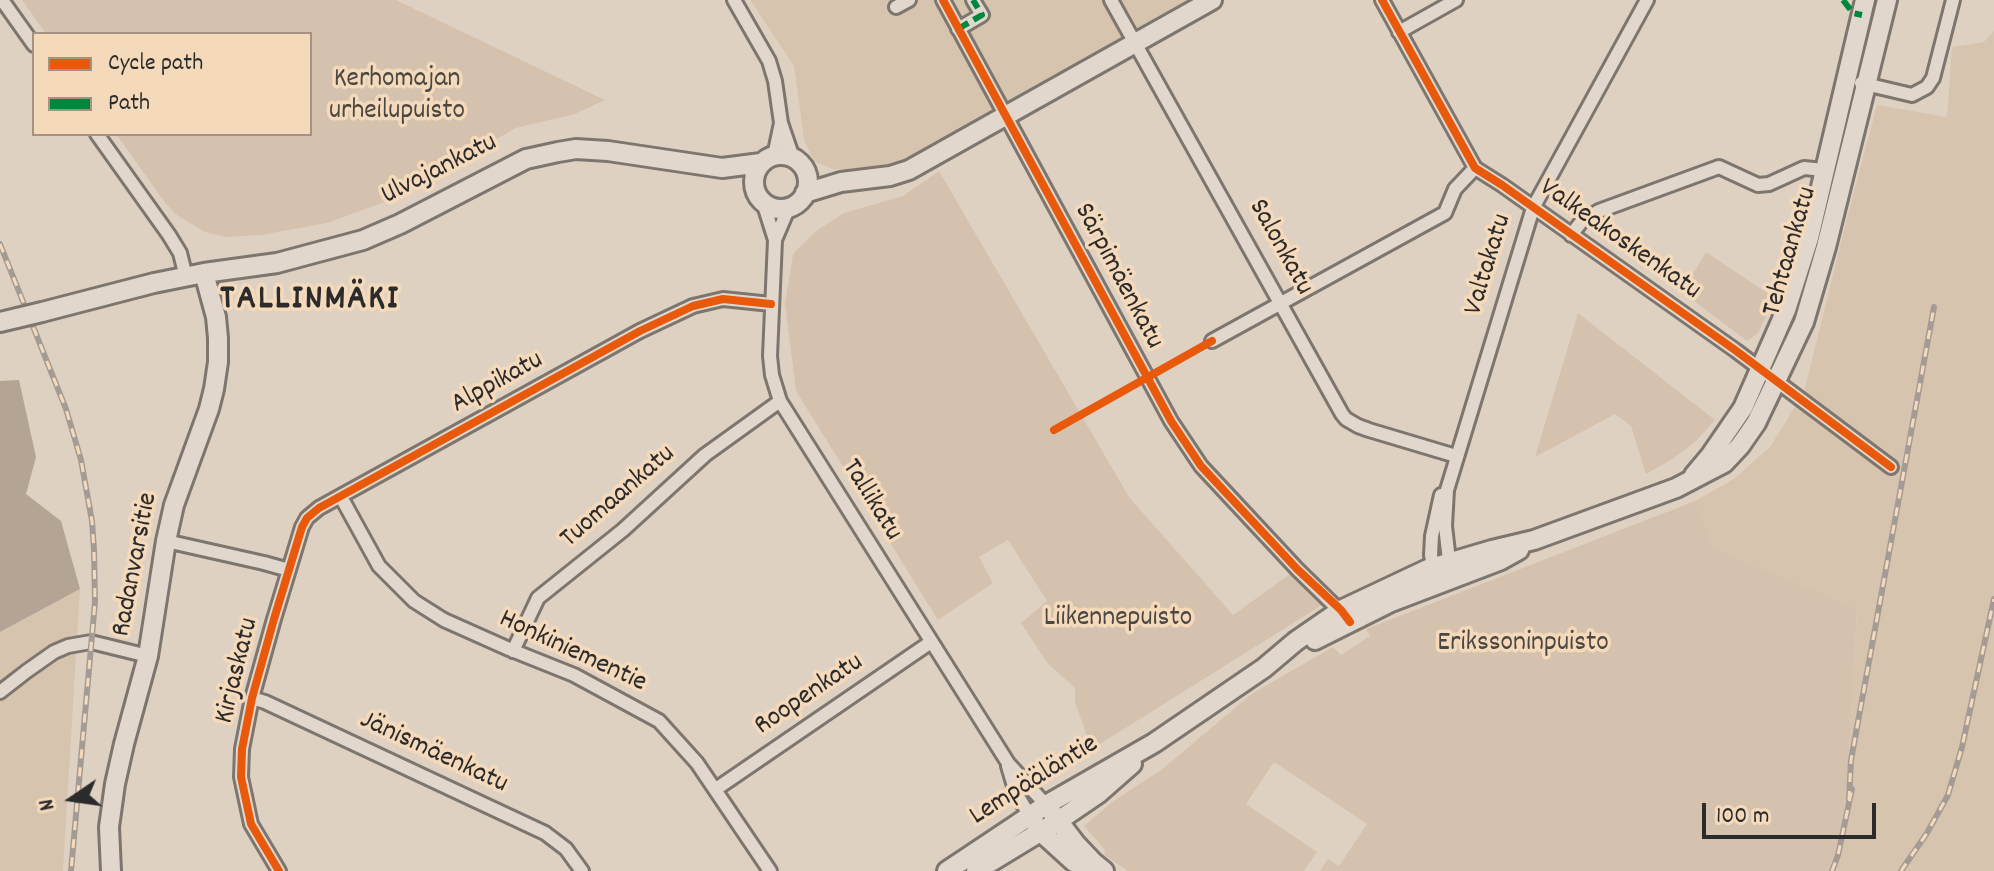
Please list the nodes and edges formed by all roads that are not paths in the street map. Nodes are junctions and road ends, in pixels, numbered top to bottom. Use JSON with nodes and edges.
{"nodes":[{"id":1,"x":2,"y":0,"type":"edge"},
{"id":2,"x":734,"y":0,"type":"edge"},
{"id":3,"x":909,"y":0,"type":"edge"},
{"id":4,"x":943,"y":0,"type":"edge"},
{"id":5,"x":973,"y":0,"type":"edge"},
{"id":6,"x":1111,"y":0,"type":"edge"},
{"id":7,"x":1212,"y":0,"type":"edge"},
{"id":8,"x":1382,"y":0,"type":"edge"},
{"id":9,"x":1456,"y":0,"type":"edge"},
{"id":10,"x":1647,"y":0,"type":"edge"},
{"id":11,"x":1865,"y":0,"type":"edge"},
{"id":12,"x":1887,"y":0,"type":"edge"},
{"id":13,"x":1953,"y":0,"type":"edge"},
{"id":14,"x":896,"y":7,"type":"dead end"},
{"id":15,"x":958,"y":29,"type":"junction"},
{"id":16,"x":1399,"y":32,"type":"junction"},
{"id":17,"x":32,"y":42,"type":"edge"},
{"id":18,"x":1136,"y":43,"type":"junction"},
{"id":19,"x":1846,"y":80,"type":"junction"},
{"id":20,"x":1866,"y":84,"type":"junction"},
{"id":21,"x":1006,"y":116,"type":"junction"},
{"id":22,"x":781,"y":123,"type":"junction"},
{"id":23,"x":98,"y":136,"type":"edge"},
{"id":24,"x":767,"y":160,"type":"junction"},
{"id":25,"x":798,"y":163,"type":"junction"},
{"id":26,"x":722,"y":168,"type":"junction"},
{"id":27,"x":1475,"y":168,"type":"junction"},
{"id":28,"x":1824,"y":170,"type":"junction"},
{"id":29,"x":841,"y":182,"type":"junction"},
{"id":30,"x":805,"y":193,"type":"junction"},
{"id":31,"x":759,"y":196,"type":"junction"},
{"id":32,"x":789,"y":207,"type":"junction"},
{"id":33,"x":1533,"y":208,"type":"junction"},
{"id":34,"x":1571,"y":235,"type":"junction"},
{"id":35,"x":775,"y":240,"type":"junction"},
{"id":36,"x":195,"y":275,"type":"junction"},
{"id":37,"x":1281,"y":302,"type":"junction"},
{"id":38,"x":771,"y":304,"type":"junction"},
{"id":39,"x":8,"y":320,"type":"edge"},
{"id":40,"x":1212,"y":341,"type":"dead end"},
{"id":41,"x":1760,"y":370,"type":"junction"},
{"id":42,"x":1777,"y":383,"type":"junction"},
{"id":43,"x":780,"y":401,"type":"junction"},
{"id":44,"x":1456,"y":456,"type":"junction"},
{"id":45,"x":1891,"y":467,"type":"dead end"},
{"id":46,"x":1687,"y":482,"type":"junction"},
{"id":47,"x":341,"y":497,"type":"junction"},
{"id":48,"x":166,"y":541,"type":"junction"},
{"id":49,"x":289,"y":570,"type":"junction"},
{"id":50,"x":1443,"y":573,"type":"junction"},
{"id":51,"x":1345,"y":616,"type":"junction"},
{"id":52,"x":931,"y":642,"type":"junction"},
{"id":53,"x":513,"y":651,"type":"junction"},
{"id":54,"x":148,"y":656,"type":"junction"},
{"id":55,"x":0,"y":692,"type":"edge"},
{"id":56,"x":252,"y":698,"type":"junction"},
{"id":57,"x":1154,"y":743,"type":"junction"},
{"id":58,"x":1008,"y":763,"type":"junction"},
{"id":59,"x":716,"y":789,"type":"junction"},
{"id":60,"x":1039,"y":818,"type":"junction"},
{"id":61,"x":1058,"y":821,"type":"junction"},
{"id":62,"x":111,"y":871,"type":"edge"},
{"id":63,"x":279,"y":871,"type":"edge"},
{"id":64,"x":582,"y":871,"type":"edge"},
{"id":65,"x":770,"y":871,"type":"edge"},
{"id":66,"x":947,"y":871,"type":"edge"},
{"id":67,"x":976,"y":871,"type":"edge"},
{"id":68,"x":1093,"y":871,"type":"edge"},
{"id":69,"x":1104,"y":871,"type":"edge"}],
"edges":[{"from":1,"to":17,"type":"street"},
{"from":2,"to":22,"type":"street"},
{"from":3,"to":14,"type":"street"},
{"from":4,"to":15,"type":"street","name":"Särpimäenkatu"},
{"from":5,"to":15,"type":"street"},
{"from":6,"to":18,"type":"street","name":"Salonkatu"},
{"from":7,"to":18,"type":"main road"},
{"from":8,"to":16,"type":"street","name":"Valkeakoskenkatu"},
{"from":9,"to":16,"type":"street"},
{"from":10,"to":33,"type":"street","name":"Valtakatu"},
{"from":11,"to":19,"type":"main road","name":"Tehtaankatu"},
{"from":12,"to":20,"type":"main road","name":"Tehtaankatu"},
{"from":13,"to":20,"type":"street"},
{"from":15,"to":21,"type":"street","name":"Särpimäenkatu"},
{"from":16,"to":27,"type":"street","name":"Valkeakoskenkatu"},
{"from":18,"to":21,"type":"main road"},
{"from":18,"to":37,"type":"street","name":"Salonkatu"},
{"from":19,"to":20,"type":"street"},
{"from":19,"to":28,"type":"main road","name":"Tehtaankatu"},
{"from":20,"to":42,"type":"main road","name":"Tehtaankatu"},
{"from":21,"to":29,"type":"main road"},
{"from":21,"to":51,"type":"street","name":"Särpimäenkatu"},
{"from":22,"to":24,"type":"street"},
{"from":22,"to":25,"type":"street"},
{"from":23,"to":36,"type":"street"},
{"from":24,"to":25,"type":"main road"},
{"from":24,"to":26,"type":"main road","name":"Ulvajankatu"},
{"from":24,"to":31,"type":"main road"},
{"from":25,"to":29,"type":"main road"},
{"from":25,"to":30,"type":"main road"},
{"from":26,"to":31,"type":"main road","name":"Ulvajankatu"},
{"from":26,"to":36,"type":"main road","name":"Ulvajankatu"},
{"from":27,"to":33,"type":"street","name":"Valkeakoskenkatu"},
{"from":27,"to":37,"type":"street"},
{"from":28,"to":34,"type":"street"},
{"from":28,"to":41,"type":"main road","name":"Tehtaankatu"},
{"from":29,"to":30,"type":"main road"},
{"from":30,"to":32,"type":"main road"},
{"from":31,"to":32,"type":"main road"},
{"from":31,"to":35,"type":"street","name":"Tallikatu"},
{"from":32,"to":35,"type":"street","name":"Tallikatu"},
{"from":33,"to":34,"type":"street","name":"Valkeakoskenkatu"},
{"from":33,"to":44,"type":"street","name":"Valtakatu"},
{"from":34,"to":41,"type":"street","name":"Valkeakoskenkatu"},
{"from":35,"to":38,"type":"street","name":"Tallikatu"},
{"from":36,"to":39,"type":"main road","name":"Ulvajankatu","bridge":true},
{"from":36,"to":48,"type":"main road","name":"Radanvarsitie"},
{"from":37,"to":40,"type":"street"},
{"from":37,"to":44,"type":"street","name":"Salonkatu"},
{"from":38,"to":43,"type":"street","name":"Tallikatu"},
{"from":38,"to":47,"type":"street","name":"Alppikatu"},
{"from":41,"to":42,"type":"street","name":"Valkeakoskenkatu"},
{"from":41,"to":46,"type":"main road","name":"Tehtaankatu"},
{"from":42,"to":45,"type":"street","name":"Valkeakoskenkatu"},
{"from":42,"to":46,"type":"main road","name":"Tehtaankatu"},
{"from":43,"to":52,"type":"street","name":"Tallikatu"},
{"from":43,"to":53,"type":"street","name":"Tuomaankatu"},
{"from":44,"to":50,"type":"street","name":"Valtakatu"},
{"from":46,"to":50,"type":"main road","name":"Tehtaankatu"},
{"from":47,"to":49,"type":"street","name":"Alppikatu"},
{"from":47,"to":53,"type":"street","name":"Honkiniementie"},
{"from":48,"to":49,"type":"street"},
{"from":48,"to":54,"type":"main road","name":"Radanvarsitie"},
{"from":49,"to":56,"type":"street","name":"Kirjaskatu"},
{"from":50,"to":51,"type":"main road","name":"Lempääläntie"},
{"from":51,"to":57,"type":"main road","name":"Lempääläntie"},
{"from":52,"to":58,"type":"street","name":"Tallikatu"},
{"from":52,"to":59,"type":"street","name":"Roopenkatu"},
{"from":53,"to":59,"type":"street","name":"Honkiniementie"},
{"from":54,"to":55,"type":"street"},
{"from":54,"to":62,"type":"main road","name":"Radanvarsitie"},
{"from":56,"to":63,"type":"street","name":"Kirjaskatu"},
{"from":56,"to":64,"type":"street","name":"Jänismäenkatu"},
{"from":57,"to":60,"type":"main road","name":"Lempääläntie"},
{"from":57,"to":61,"type":"main road","name":"Lempääläntie"},
{"from":58,"to":60,"type":"street","name":"Tallikatu"},
{"from":58,"to":60,"type":"street","name":"Tallikatu"},
{"from":59,"to":65,"type":"street","name":"Honkiniementie"},
{"from":60,"to":61,"type":"main road"},
{"from":60,"to":66,"type":"main road","name":"Lempääläntie"},
{"from":60,"to":67,"type":"main road","name":"Lempääläntie"},
{"from":60,"to":68,"type":"main road"},
{"from":61,"to":69,"type":"main road"}]}
